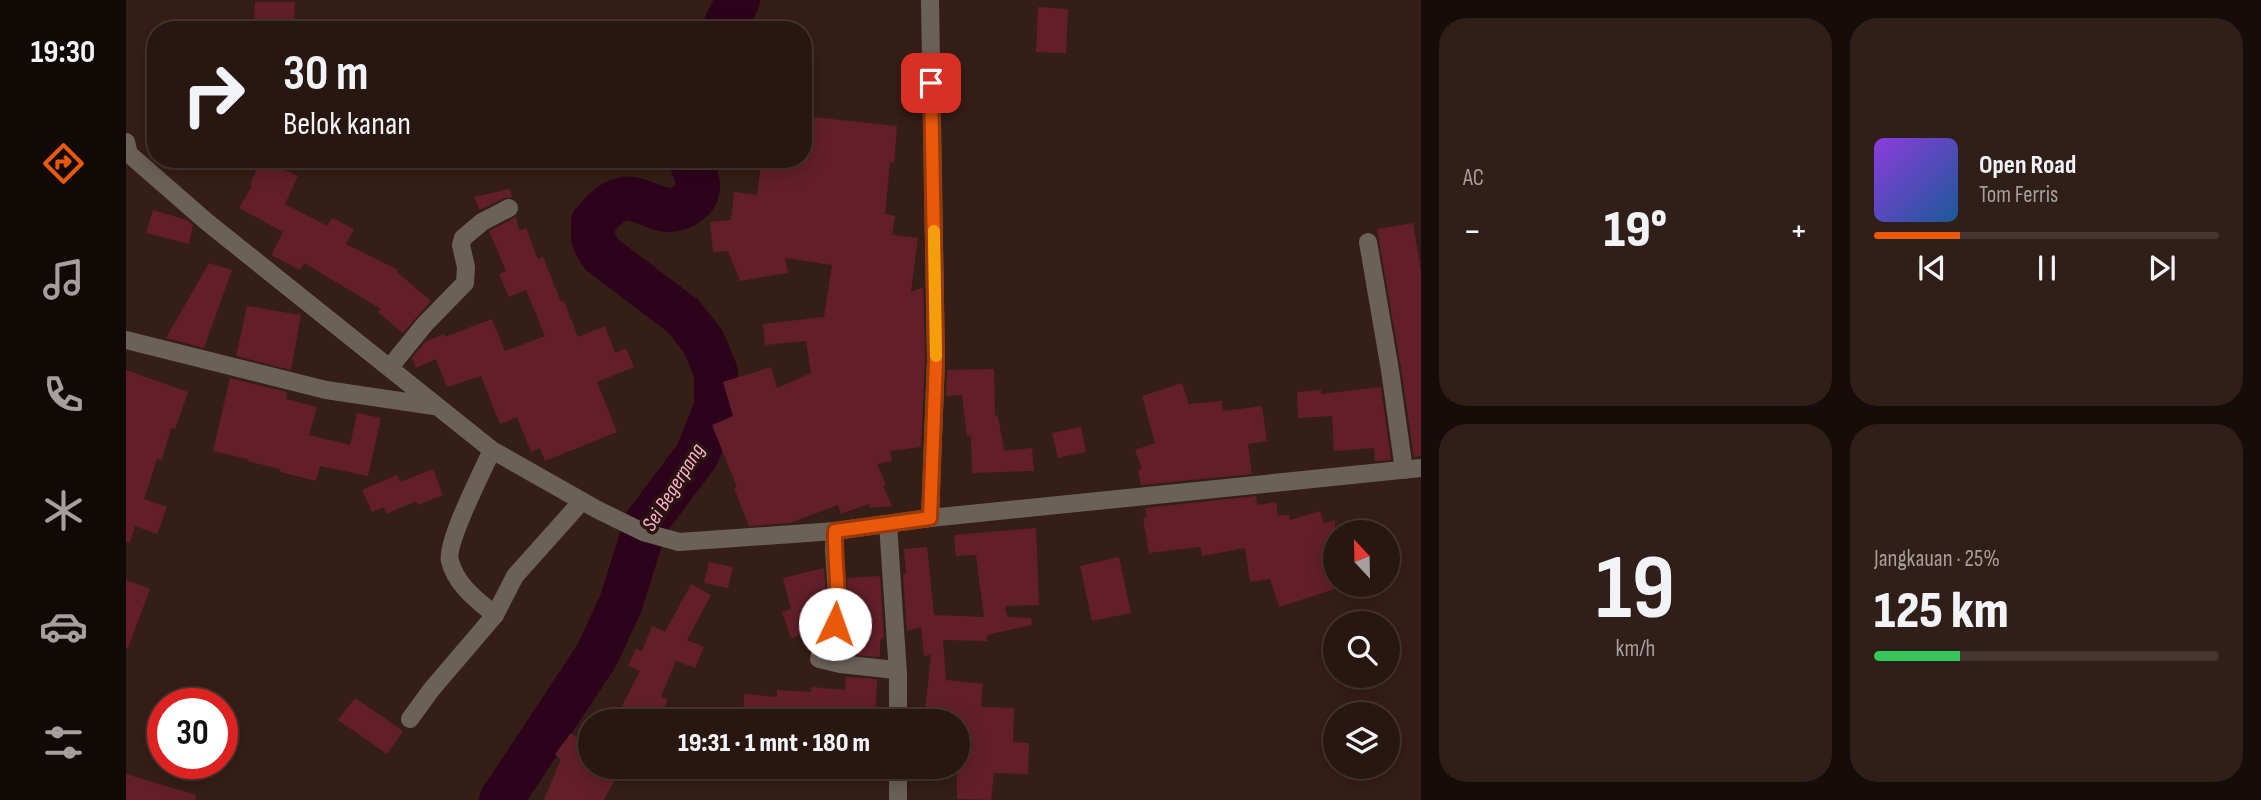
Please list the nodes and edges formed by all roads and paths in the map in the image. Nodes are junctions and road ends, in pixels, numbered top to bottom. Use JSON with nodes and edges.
{"nodes":[{"id":1,"x":930,"y":0,"type":"edge"},
{"id":2,"x":127,"y":155,"type":"edge"},
{"id":3,"x":509,"y":208,"type":"dead end"},
{"id":4,"x":1368,"y":242,"type":"dead end"},
{"id":5,"x":126,"y":340,"type":"edge"},
{"id":6,"x":390,"y":367,"type":"junction"},
{"id":7,"x":437,"y":407,"type":"junction"},
{"id":8,"x":492,"y":450,"type":"junction"},
{"id":9,"x":1412,"y":469,"type":"edge"},
{"id":10,"x":582,"y":502,"type":"junction"},
{"id":11,"x":930,"y":518,"type":"junction"},
{"id":12,"x":888,"y":524,"type":"junction"},
{"id":13,"x":835,"y":531,"type":"junction"},
{"id":14,"x":495,"y":615,"type":"junction"},
{"id":15,"x":896,"y":670,"type":"junction"},
{"id":16,"x":898,"y":709,"type":"edge"},
{"id":17,"x":410,"y":719,"type":"dead end"},
{"id":18,"x":898,"y":779,"type":"edge"},
{"id":19,"x":898,"y":800,"type":"edge"}],
"edges":[{"from":1,"to":11,"type":"street"},
{"from":2,"to":6,"type":"street"},
{"from":3,"to":6,"type":"street"},
{"from":4,"to":9,"type":"street"},
{"from":5,"to":7,"type":"street"},
{"from":6,"to":7,"type":"street"},
{"from":7,"to":8,"type":"street"},
{"from":8,"to":10,"type":"street"},
{"from":8,"to":14,"type":"street"},
{"from":9,"to":11,"type":"street"},
{"from":10,"to":13,"type":"street"},
{"from":10,"to":14,"type":"street"},
{"from":11,"to":12,"type":"street"},
{"from":12,"to":13,"type":"street"},
{"from":12,"to":15,"type":"street"},
{"from":13,"to":15,"type":"street"},
{"from":14,"to":17,"type":"street"},
{"from":15,"to":16,"type":"street"},
{"from":18,"to":19,"type":"street"}]}
